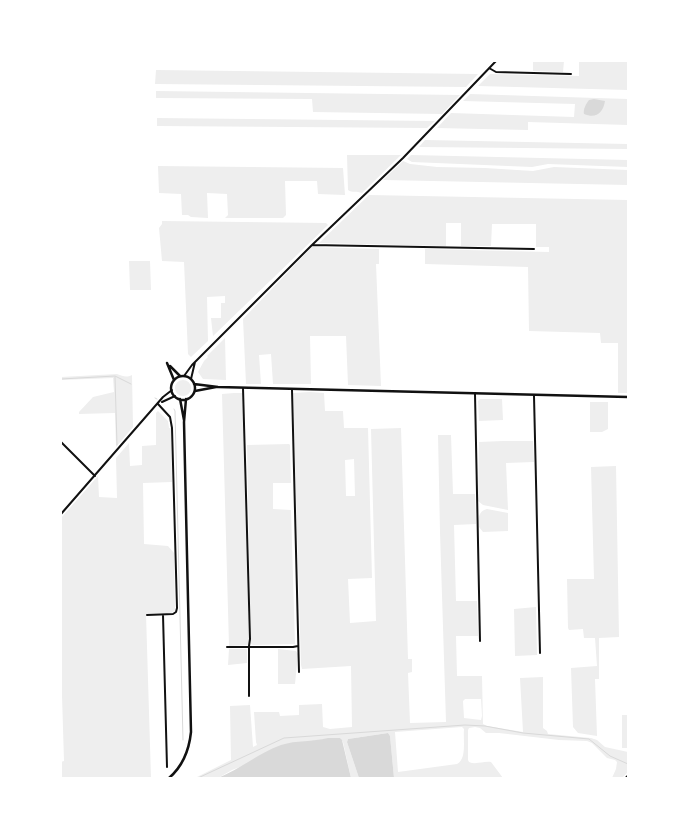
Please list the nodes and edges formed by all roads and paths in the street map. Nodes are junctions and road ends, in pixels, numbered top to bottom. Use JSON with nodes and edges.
{"nodes":[{"id":1,"x":496,"y":61,"type":"edge"},
{"id":2,"x":489,"y":68,"type":"junction"},
{"id":3,"x":571,"y":74,"type":"dead end"},
{"id":4,"x":312,"y":245,"type":"junction"},
{"id":5,"x":534,"y":249,"type":"dead end"},
{"id":6,"x":195,"y":362,"type":"junction"},
{"id":7,"x":184,"y":376,"type":"junction"},
{"id":8,"x":180,"y":377,"type":"junction"},
{"id":9,"x":191,"y":379,"type":"junction"},
{"id":10,"x":175,"y":380,"type":"junction"},
{"id":11,"x":194,"y":384,"type":"junction"},
{"id":12,"x":218,"y":387,"type":"junction"},
{"id":13,"x":243,"y":387,"type":"junction"},
{"id":14,"x":292,"y":388,"type":"junction"},
{"id":15,"x":172,"y":390,"type":"junction"},
{"id":16,"x":194,"y":392,"type":"junction"},
{"id":17,"x":475,"y":393,"type":"junction"},
{"id":18,"x":534,"y":394,"type":"junction"},
{"id":19,"x":175,"y":396,"type":"junction"},
{"id":20,"x":628,"y":397,"type":"edge"},
{"id":21,"x":180,"y":399,"type":"junction"},
{"id":22,"x":186,"y":399,"type":"junction"},
{"id":23,"x":159,"y":403,"type":"junction"},
{"id":24,"x":184,"y":422,"type":"junction"},
{"id":25,"x":61,"y":442,"type":"edge"},
{"id":26,"x":95,"y":476,"type":"junction"},
{"id":27,"x":61,"y":514,"type":"edge"},
{"id":28,"x":147,"y":615,"type":"dead end"},
{"id":29,"x":162,"y":615,"type":"junction"},
{"id":30,"x":480,"y":641,"type":"dead end"},
{"id":31,"x":249,"y":646,"type":"junction"},
{"id":32,"x":298,"y":646,"type":"junction"},
{"id":33,"x":227,"y":647,"type":"dead end"},
{"id":34,"x":540,"y":653,"type":"dead end"},
{"id":35,"x":299,"y":672,"type":"dead end"},
{"id":36,"x":250,"y":696,"type":"dead end"},
{"id":37,"x":167,"y":767,"type":"dead end"},
{"id":38,"x":168,"y":778,"type":"edge"}],
"edges":[{"from":1,"to":2,"type":"street"},
{"from":2,"to":3,"type":"street"},
{"from":2,"to":4,"type":"street"},
{"from":4,"to":5,"type":"street"},
{"from":4,"to":6,"type":"street"},
{"from":6,"to":7,"type":"street"},
{"from":6,"to":9,"type":"street"},
{"from":7,"to":8,"type":"street"},
{"from":7,"to":9,"type":"street"},
{"from":8,"to":10,"type":"street"},
{"from":8,"to":10,"type":"street"},
{"from":9,"to":11,"type":"street"},
{"from":10,"to":15,"type":"street"},
{"from":11,"to":12,"type":"street"},
{"from":11,"to":16,"type":"street"},
{"from":12,"to":13,"type":"street"},
{"from":12,"to":16,"type":"street"},
{"from":13,"to":14,"type":"street"},
{"from":13,"to":31,"type":"street"},
{"from":14,"to":17,"type":"street"},
{"from":14,"to":32,"type":"street"},
{"from":15,"to":19,"type":"street"},
{"from":15,"to":23,"type":"street"},
{"from":16,"to":22,"type":"street"},
{"from":17,"to":18,"type":"street"},
{"from":17,"to":30,"type":"street"},
{"from":18,"to":20,"type":"street"},
{"from":18,"to":34,"type":"street"},
{"from":19,"to":21,"type":"street"},
{"from":19,"to":23,"type":"street"},
{"from":21,"to":22,"type":"street"},
{"from":21,"to":24,"type":"street"},
{"from":22,"to":24,"type":"street"},
{"from":23,"to":26,"type":"street"},
{"from":23,"to":29,"type":"street"},
{"from":24,"to":38,"type":"street"},
{"from":25,"to":26,"type":"street"},
{"from":26,"to":27,"type":"street"},
{"from":28,"to":29,"type":"street"},
{"from":29,"to":37,"type":"street"},
{"from":31,"to":32,"type":"street"},
{"from":31,"to":33,"type":"street"},
{"from":31,"to":36,"type":"street"},
{"from":32,"to":35,"type":"street"}]}
